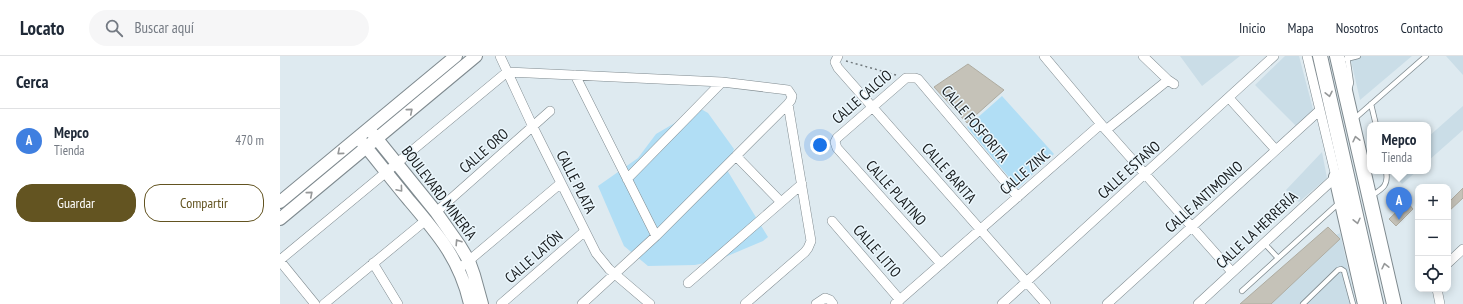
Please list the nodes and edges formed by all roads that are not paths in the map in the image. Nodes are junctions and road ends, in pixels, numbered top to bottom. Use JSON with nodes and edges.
{"nodes":[{"id":1,"x":456,"y":56,"type":"edge"},
{"id":2,"x":476,"y":56,"type":"edge"},
{"id":3,"x":500,"y":56,"type":"edge"},
{"id":4,"x":1144,"y":56,"type":"edge"},
{"id":5,"x":1274,"y":56,"type":"edge"},
{"id":6,"x":1307,"y":56,"type":"edge"},
{"id":7,"x":1320,"y":56,"type":"edge"},
{"id":8,"x":1358,"y":56,"type":"edge"},
{"id":9,"x":1426,"y":56,"type":"edge"},
{"id":10,"x":837,"y":57,"type":"edge"},
{"id":11,"x":1047,"y":57,"type":"edge"},
{"id":12,"x":1342,"y":58,"type":"edge"},
{"id":13,"x":507,"y":72,"type":"junction"},
{"id":14,"x":575,"y":75,"type":"junction"},
{"id":15,"x":906,"y":78,"type":"joint"},
{"id":16,"x":722,"y":82,"type":"junction"},
{"id":17,"x":1229,"y":98,"type":"junction"},
{"id":18,"x":788,"y":104,"type":"junction"},
{"id":19,"x":1371,"y":104,"type":"junction"},
{"id":20,"x":872,"y":107,"type":"junction"},
{"id":21,"x":1320,"y":110,"type":"junction"},
{"id":22,"x":550,"y":111,"type":"dead end"},
{"id":23,"x":1352,"y":121,"type":"junction"},
{"id":24,"x":1375,"y":122,"type":"edge"},
{"id":25,"x":533,"y":127,"type":"junction"},
{"id":26,"x":1104,"y":127,"type":"junction"},
{"id":27,"x":369,"y":128,"type":"junction"},
{"id":28,"x":358,"y":137,"type":"junction"},
{"id":29,"x":837,"y":138,"type":"joint"},
{"id":30,"x":377,"y":139,"type":"junction"},
{"id":31,"x":366,"y":148,"type":"junction"},
{"id":32,"x":1276,"y":150,"type":"junction"},
{"id":33,"x":736,"y":156,"type":"junction"},
{"id":34,"x":397,"y":164,"type":"junction"},
{"id":35,"x":387,"y":173,"type":"junction"},
{"id":36,"x":1340,"y":173,"type":"junction"},
{"id":37,"x":1145,"y":174,"type":"junction"},
{"id":38,"x":1386,"y":174,"type":"edge"},
{"id":39,"x":626,"y":179,"type":"junction"},
{"id":40,"x":561,"y":183,"type":"junction"},
{"id":41,"x":802,"y":184,"type":"junction"},
{"id":42,"x":1018,"y":197,"type":"junction"},
{"id":43,"x":1369,"y":197,"type":"junction"},
{"id":44,"x":281,"y":200,"type":"edge"},
{"id":45,"x":1341,"y":201,"type":"junction"},
{"id":46,"x":781,"y":202,"type":"junction"},
{"id":47,"x":436,"y":212,"type":"junction"},
{"id":48,"x":280,"y":219,"type":"edge"},
{"id":49,"x":426,"y":220,"type":"junction"},
{"id":50,"x":832,"y":221,"type":"dead end"},
{"id":51,"x":1192,"y":227,"type":"junction"},
{"id":52,"x":980,"y":230,"type":"junction"},
{"id":53,"x":585,"y":231,"type":"junction"},
{"id":54,"x":656,"y":236,"type":"junction"},
{"id":55,"x":1264,"y":243,"type":"junction"},
{"id":56,"x":1463,"y":249,"type":"edge"},
{"id":57,"x":1278,"y":258,"type":"junction"},
{"id":58,"x":1451,"y":260,"type":"edge"},
{"id":59,"x":280,"y":261,"type":"edge"},
{"id":60,"x":469,"y":261,"type":"junction"},
{"id":61,"x":373,"y":263,"type":"junction"},
{"id":62,"x":941,"y":264,"type":"junction"},
{"id":63,"x":459,"y":269,"type":"junction"},
{"id":64,"x":619,"y":272,"type":"junction"},
{"id":65,"x":1232,"y":272,"type":"junction"},
{"id":66,"x":1026,"y":282,"type":"junction"},
{"id":67,"x":688,"y":283,"type":"dead end"},
{"id":68,"x":1242,"y":291,"type":"dead end"},
{"id":69,"x":1356,"y":291,"type":"junction"},
{"id":70,"x":1438,"y":292,"type":"edge"},
{"id":71,"x":819,"y":301,"type":"edge"},
{"id":72,"x":898,"y":302,"type":"edge"},
{"id":73,"x":1203,"y":302,"type":"edge"},
{"id":74,"x":315,"y":304,"type":"edge"},
{"id":75,"x":324,"y":304,"type":"edge"},
{"id":76,"x":398,"y":304,"type":"edge"},
{"id":77,"x":470,"y":304,"type":"edge"},
{"id":78,"x":482,"y":304,"type":"edge"},
{"id":79,"x":500,"y":304,"type":"edge"},
{"id":80,"x":582,"y":304,"type":"edge"},
{"id":81,"x":650,"y":304,"type":"edge"},
{"id":82,"x":746,"y":304,"type":"edge"},
{"id":83,"x":833,"y":304,"type":"edge"},
{"id":84,"x":1002,"y":304,"type":"edge"},
{"id":85,"x":1046,"y":304,"type":"edge"},
{"id":86,"x":1107,"y":304,"type":"edge"},
{"id":87,"x":1303,"y":304,"type":"edge"},
{"id":88,"x":1353,"y":304,"type":"edge"},
{"id":89,"x":1365,"y":304,"type":"edge"},
{"id":90,"x":1376,"y":304,"type":"edge"},
{"id":91,"x":1394,"y":304,"type":"edge"},
{"id":92,"x":1440,"y":304,"type":"edge"}],
"edges":[{"from":1,"to":27,"type":"main road"},
{"from":30,"to":2,"type":"main road","one_way":true},
{"from":3,"to":13,"type":"street","name":"CALLE PLATA"},
{"from":4,"to":26,"type":"street","name":"CALLE ZINC"},
{"from":5,"to":17,"type":"street","name":"CALLE ESTAÑO"},
{"from":6,"to":21,"type":"street"},
{"from":7,"to":36,"type":"main road","one_way":true},
{"from":8,"to":12,"type":"lane"},
{"from":9,"to":19,"type":"lane"},
{"from":10,"to":20,"type":"street","name":"CALLE BARITA"},
{"from":11,"to":26,"type":"street"},
{"from":12,"to":23,"type":"main road"},
{"from":13,"to":14,"type":"street"},
{"from":13,"to":25,"type":"street","name":"CALLE PLATA"},
{"from":13,"to":34,"type":"street"},
{"from":14,"to":16,"type":"street"},
{"from":14,"to":39,"type":"street"},
{"from":15,"to":20,"type":"street","name":"CALLE CALCIO"},
{"from":15,"to":42,"type":"street","name":"CALLE FOSFORITA"},
{"from":16,"to":18,"type":"street"},
{"from":16,"to":39,"type":"street"},
{"from":17,"to":32,"type":"street"},
{"from":17,"to":37,"type":"street","name":"CALLE ESTAÑO"},
{"from":18,"to":33,"type":"street"},
{"from":18,"to":41,"type":"street"},
{"from":19,"to":23,"type":"lane"},
{"from":19,"to":24,"type":"lane"},
{"from":20,"to":29,"type":"street","name":"CALLE CALCIO"},
{"from":20,"to":52,"type":"street","name":"CALLE BARITA"},
{"from":21,"to":32,"type":"street","name":"CALLE ANTIMONIO"},
{"from":21,"to":36,"type":"street"},
{"from":22,"to":25,"type":"street","name":"CALLE ORO"},
{"from":43,"to":23,"type":"main road","one_way":true},
{"from":25,"to":40,"type":"street","name":"CALLE PLATA"},
{"from":25,"to":47,"type":"street","name":"CALLE ORO"},
{"from":26,"to":37,"type":"street"},
{"from":26,"to":42,"type":"street","name":"CALLE ZINC"},
{"from":27,"to":28,"type":"main road"},
{"from":27,"to":30,"type":"main road","name":"BOULEVARD MINERÍA"},
{"from":28,"to":31,"type":"main road","name":"BOULEVARD MINERÍA"},
{"from":28,"to":44,"type":"main road","one_way":true},
{"from":29,"to":62,"type":"street","name":"CALLE PLATINO"},
{"from":30,"to":31,"type":"main road"},
{"from":30,"to":34,"type":"main road","name":"BOULEVARD MINERÍA"},
{"from":31,"to":35,"type":"main road","name":"BOULEVARD MINERÍA"},
{"from":48,"to":31,"type":"main road","one_way":true},
{"from":32,"to":51,"type":"street","name":"CALLE ANTIMONIO"},
{"from":33,"to":46,"type":"street"},
{"from":33,"to":54,"type":"street"},
{"from":34,"to":35,"type":"street"},
{"from":34,"to":47,"type":"main road","name":"BOULEVARD MINERÍA"},
{"from":35,"to":49,"type":"main road","name":"BOULEVARD MINERÍA","one_way":true},
{"from":35,"to":59,"type":"street"},
{"from":36,"to":45,"type":"main road"},
{"from":36,"to":55,"type":"street","name":"CALLE LA HERRERÍA"},
{"from":36,"to":90,"type":"main road","one_way":true},
{"from":37,"to":51,"type":"street"},
{"from":37,"to":66,"type":"street","name":"CALLE ESTAÑO"},
{"from":38,"to":43,"type":"lane"},
{"from":39,"to":54,"type":"street"},
{"from":40,"to":53,"type":"street","name":"CALLE PLATA"},
{"from":40,"to":60,"type":"street"},
{"from":41,"to":46,"type":"street"},
{"from":41,"to":82,"type":"street"},
{"from":42,"to":52,"type":"street","name":"CALLE ZINC"},
{"from":91,"to":43,"type":"main road","one_way":true},
{"from":45,"to":57,"type":"lane"},
{"from":45,"to":69,"type":"main road"},
{"from":46,"to":67,"type":"street"},
{"from":60,"to":47,"type":"main road","name":"BOULEVARD MINERÍA","one_way":true},
{"from":49,"to":61,"type":"street"},
{"from":49,"to":63,"type":"main road","name":"BOULEVARD MINERÍA"},
{"from":50,"to":72,"type":"street","name":"CALLE LITIO"},
{"from":51,"to":65,"type":"street"},
{"from":51,"to":86,"type":"street","name":"CALLE ANTIMONIO"},
{"from":52,"to":62,"type":"street","name":"CALLE ZINC"},
{"from":52,"to":66,"type":"street","name":"CALLE BARITA"},
{"from":53,"to":64,"type":"street","name":"CALLE PLATA"},
{"from":53,"to":79,"type":"street","name":"CALLE LATÓN"},
{"from":54,"to":64,"type":"street"},
{"from":55,"to":57,"type":"lane"},
{"from":55,"to":65,"type":"street","name":"CALLE LA HERRERÍA"},
{"from":56,"to":58,"type":"street"},
{"from":57,"to":68,"type":"lane"},
{"from":59,"to":74,"type":"street"},
{"from":60,"to":63,"type":"street"},
{"from":60,"to":78,"type":"main road","name":"BOULEVARD MINERÍA"},
{"from":61,"to":75,"type":"street"},
{"from":61,"to":76,"type":"street"},
{"from":62,"to":72,"type":"street","name":"CALLE ZINC"},
{"from":63,"to":77,"type":"main road","name":"BOULEVARD MINERÍA"},
{"from":64,"to":80,"type":"street"},
{"from":64,"to":81,"type":"street","name":"CALLE PLATA"},
{"from":65,"to":73,"type":"street","name":"CALLE LA HERRERÍA"},
{"from":66,"to":84,"type":"street","name":"CALLE ESTAÑO"},
{"from":66,"to":85,"type":"street","name":"CALLE BARITA"},
{"from":69,"to":87,"type":"lane"},
{"from":69,"to":88,"type":"lane"},
{"from":69,"to":89,"type":"main road"},
{"from":70,"to":92,"type":"street"},
{"from":71,"to":83,"type":"street"}]}
